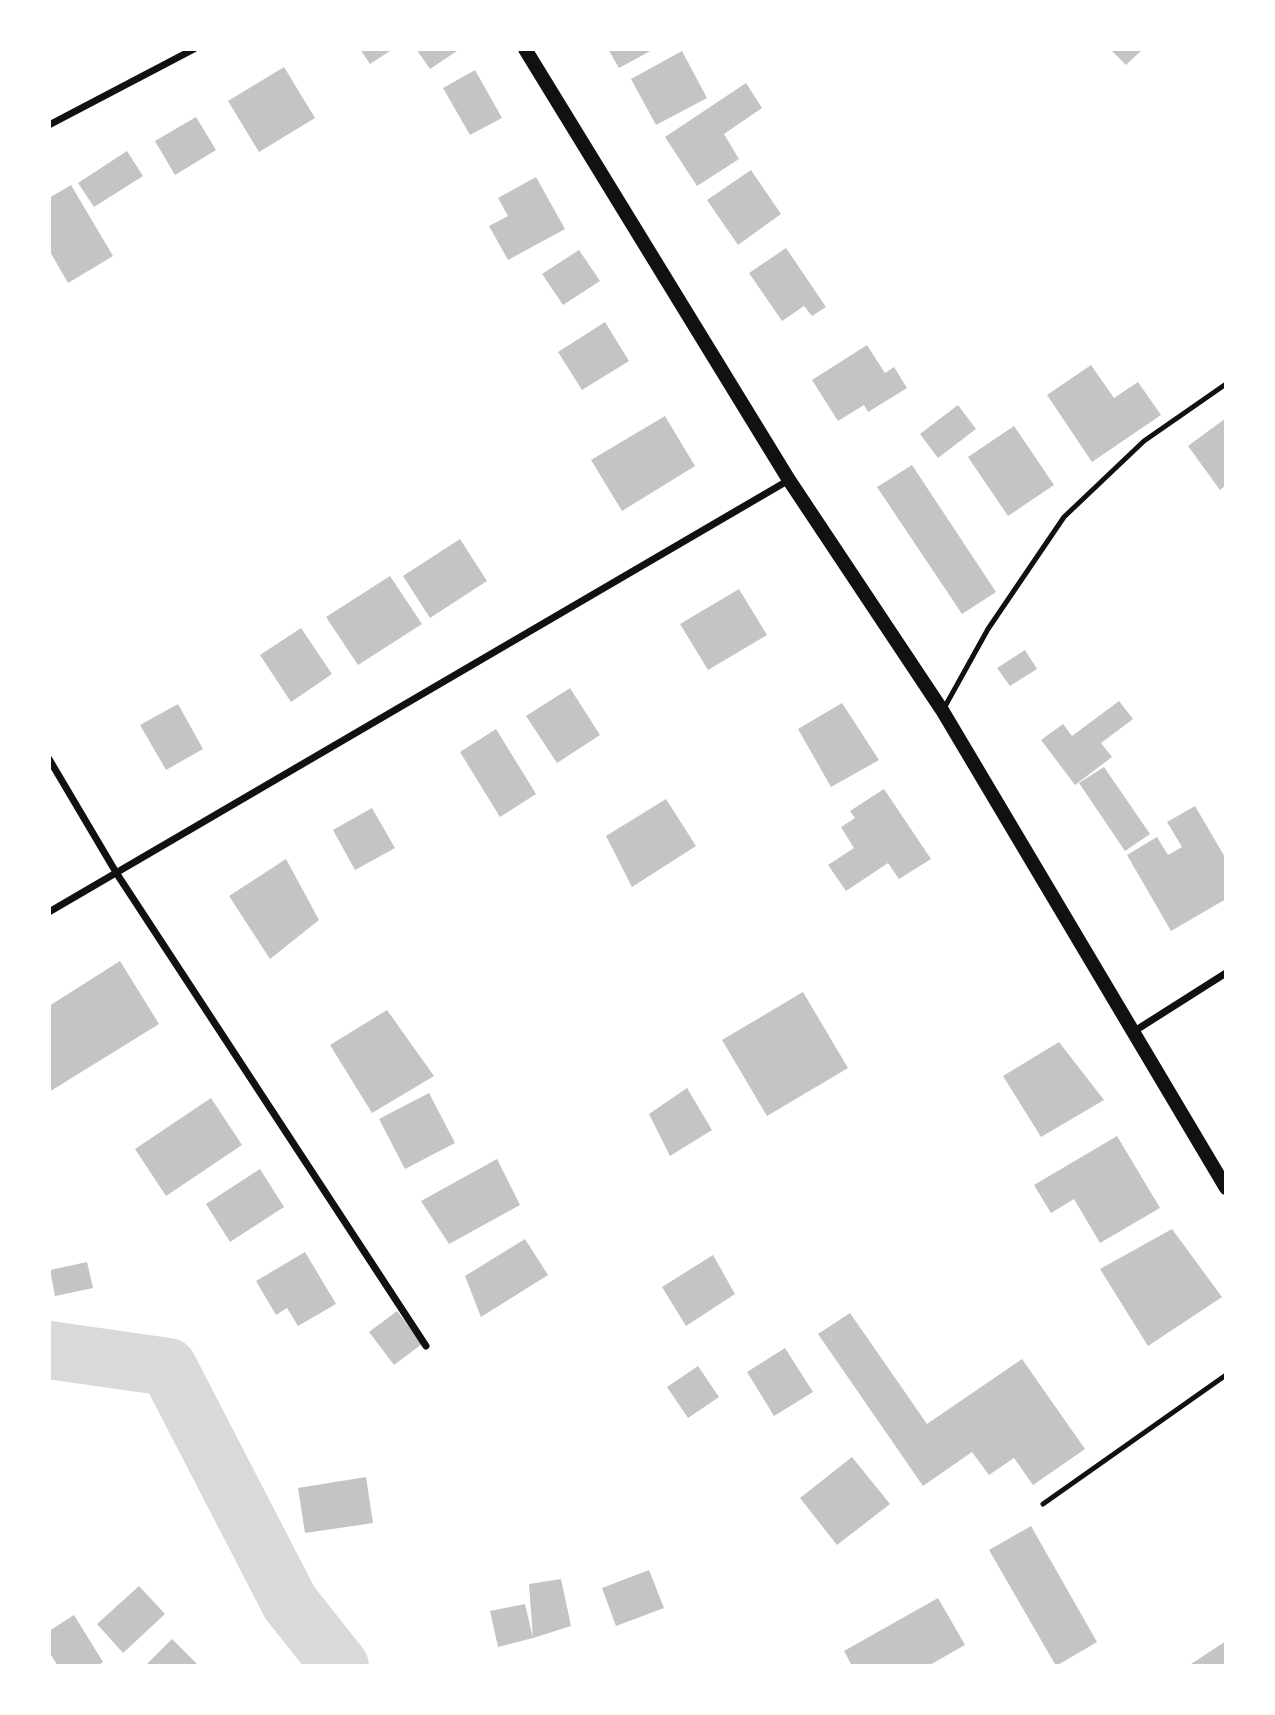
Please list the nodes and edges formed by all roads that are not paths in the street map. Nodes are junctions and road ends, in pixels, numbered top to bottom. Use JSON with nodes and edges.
{"nodes":[{"id":1,"x":194,"y":49,"type":"edge"},
{"id":2,"x":526,"y":49,"type":"edge"},
{"id":3,"x":49,"y":125,"type":"edge"},
{"id":4,"x":1226,"y":384,"type":"edge"},
{"id":5,"x":789,"y":480,"type":"junction"},
{"id":6,"x":943,"y":710,"type":"junction"},
{"id":7,"x":49,"y":759,"type":"edge"},
{"id":8,"x":117,"y":873,"type":"junction"},
{"id":9,"x":49,"y":912,"type":"edge"},
{"id":10,"x":1226,"y":973,"type":"edge"},
{"id":11,"x":1133,"y":1032,"type":"junction"},
{"id":12,"x":1226,"y":1188,"type":"edge"},
{"id":13,"x":426,"y":1346,"type":"dead end"},
{"id":14,"x":1226,"y":1375,"type":"edge"},
{"id":15,"x":1043,"y":1504,"type":"dead end"}],
"edges":[{"from":1,"to":3,"type":"street"},
{"from":2,"to":5,"type":"main road"},
{"from":4,"to":6,"type":"lane"},
{"from":5,"to":6,"type":"main road"},
{"from":5,"to":8,"type":"street"},
{"from":6,"to":11,"type":"main road"},
{"from":7,"to":8,"type":"street"},
{"from":8,"to":9,"type":"street"},
{"from":8,"to":13,"type":"street"},
{"from":10,"to":11,"type":"street"},
{"from":11,"to":12,"type":"main road"},
{"from":14,"to":15,"type":"lane"}]}
